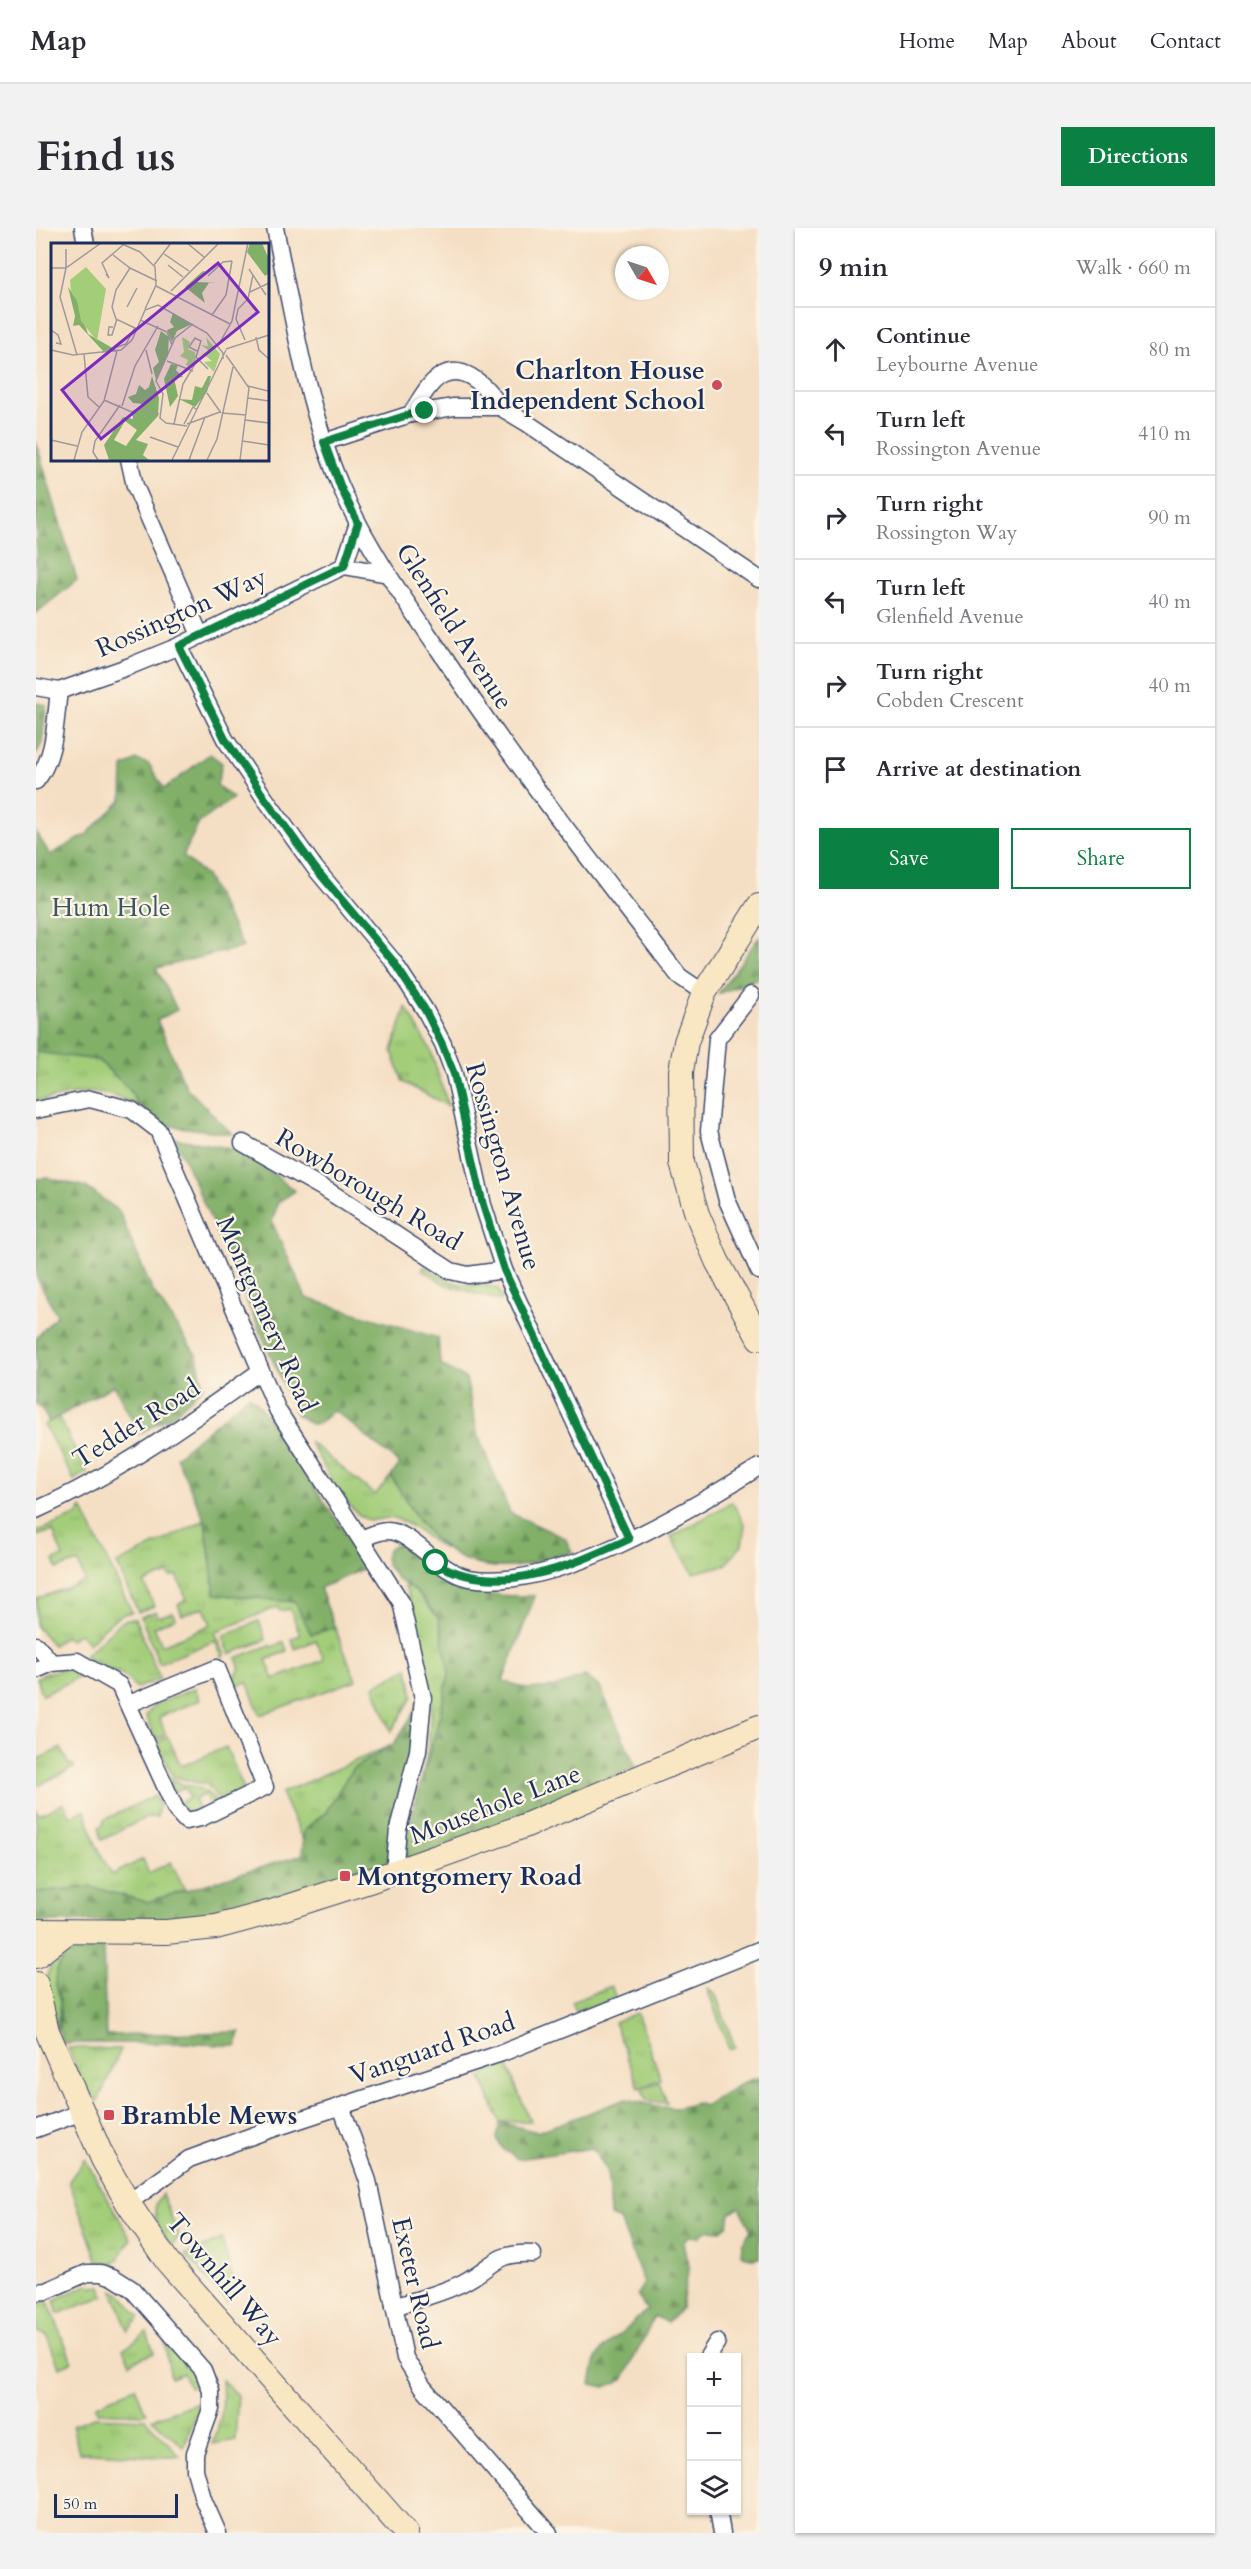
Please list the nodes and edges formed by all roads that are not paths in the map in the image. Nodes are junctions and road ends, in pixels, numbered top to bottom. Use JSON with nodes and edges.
{"nodes":[{"id":1,"x":83,"y":228,"type":"edge"},
{"id":2,"x":275,"y":228,"type":"edge"},
{"id":3,"x":86,"y":243,"type":"edge"},
{"id":4,"x":500,"y":407,"type":"junction"},
{"id":5,"x":411,"y":414,"type":"junction"},
{"id":6,"x":324,"y":442,"type":"junction"},
{"id":7,"x":129,"y":460,"type":"edge"},
{"id":8,"x":358,"y":523,"type":"junction"},
{"id":9,"x":344,"y":566,"type":"junction"},
{"id":10,"x":388,"y":573,"type":"junction"},
{"id":11,"x":759,"y":579,"type":"edge"},
{"id":12,"x":200,"y":635,"type":"junction"},
{"id":13,"x":179,"y":646,"type":"junction"},
{"id":14,"x":36,"y":687,"type":"edge"},
{"id":15,"x":59,"y":691,"type":"junction"},
{"id":16,"x":36,"y":781,"type":"edge"},
{"id":17,"x":759,"y":906,"type":"edge"},
{"id":18,"x":704,"y":993,"type":"junction"},
{"id":19,"x":751,"y":995,"type":"dead end"},
{"id":20,"x":36,"y":1110,"type":"edge"},
{"id":21,"x":243,"y":1143,"type":"dead end"},
{"id":22,"x":504,"y":1270,"type":"junction"},
{"id":23,"x":759,"y":1271,"type":"edge"},
{"id":24,"x":758,"y":1335,"type":"edge"},
{"id":25,"x":259,"y":1372,"type":"junction"},
{"id":26,"x":759,"y":1467,"type":"edge"},
{"id":27,"x":36,"y":1510,"type":"edge"},
{"id":28,"x":361,"y":1539,"type":"junction"},
{"id":29,"x":629,"y":1539,"type":"junction"},
{"id":30,"x":36,"y":1645,"type":"edge"},
{"id":31,"x":52,"y":1663,"type":"junction"},
{"id":32,"x":36,"y":1670,"type":"edge"},
{"id":33,"x":129,"y":1704,"type":"junction"},
{"id":34,"x":759,"y":1727,"type":"edge"},
{"id":35,"x":394,"y":1873,"type":"junction"},
{"id":36,"x":36,"y":1931,"type":"edge"},
{"id":37,"x":67,"y":1932,"type":"junction"},
{"id":38,"x":759,"y":1950,"type":"edge"},
{"id":39,"x":36,"y":1956,"type":"edge"},
{"id":40,"x":36,"y":1983,"type":"edge"},
{"id":41,"x":41,"y":2026,"type":"edge"},
{"id":42,"x":341,"y":2106,"type":"junction"},
{"id":43,"x":82,"y":2112,"type":"junction"},
{"id":44,"x":36,"y":2129,"type":"edge"},
{"id":45,"x":128,"y":2203,"type":"junction"},
{"id":46,"x":534,"y":2254,"type":"dead end"},
{"id":47,"x":36,"y":2292,"type":"edge"},
{"id":48,"x":394,"y":2307,"type":"junction"},
{"id":49,"x":717,"y":2342,"type":"dead end"},
{"id":50,"x":710,"y":2353,"type":"edge"},
{"id":51,"x":719,"y":2515,"type":"edge"},
{"id":52,"x":218,"y":2533,"type":"edge"},
{"id":53,"x":406,"y":2533,"type":"edge"},
{"id":54,"x":549,"y":2533,"type":"edge"},
{"id":55,"x":722,"y":2533,"type":"edge"}],
"edges":[{"from":1,"to":3,"type":"street"},
{"from":2,"to":6,"type":"street","name":"Glenfield Avenue"},
{"from":4,"to":5,"type":"street"},
{"from":4,"to":5,"type":"street"},
{"from":4,"to":11,"type":"street"},
{"from":5,"to":6,"type":"street"},
{"from":6,"to":8,"type":"street","name":"Glenfield Avenue"},
{"from":7,"to":12,"type":"street"},
{"from":8,"to":9,"type":"street"},
{"from":8,"to":10,"type":"street","name":"Glenfield Avenue"},
{"from":9,"to":10,"type":"street"},
{"from":9,"to":12,"type":"street","name":"Rossington Way"},
{"from":10,"to":18,"type":"street","name":"Glenfield Avenue"},
{"from":12,"to":13,"type":"street","name":"Rossington Way"},
{"from":13,"to":15,"type":"street","name":"Rossington Way"},
{"from":13,"to":22,"type":"street","name":"Rossington Avenue"},
{"from":14,"to":15,"type":"street"},
{"from":15,"to":16,"type":"street"},
{"from":17,"to":18,"type":"street"},
{"from":18,"to":24,"type":"street"},
{"from":19,"to":23,"type":"street"},
{"from":20,"to":25,"type":"street","name":"Montgomery Road"},
{"from":21,"to":22,"type":"street","name":"Rowborough Road"},
{"from":22,"to":29,"type":"street","name":"Rossington Avenue"},
{"from":25,"to":27,"type":"street","name":"Tedder Road"},
{"from":25,"to":28,"type":"street","name":"Montgomery Road"},
{"from":26,"to":29,"type":"street"},
{"from":28,"to":29,"type":"street"},
{"from":28,"to":35,"type":"street","name":"Montgomery Road"},
{"from":30,"to":31,"type":"street"},
{"from":31,"to":32,"type":"street"},
{"from":31,"to":33,"type":"street"},
{"from":33,"to":33,"type":"street"},
{"from":34,"to":35,"type":"street","name":"Mousehole Lane"},
{"from":35,"to":37,"type":"street","name":"Mousehole Lane"},
{"from":36,"to":37,"type":"street","name":"Mousehole Lane"},
{"from":37,"to":39,"type":"street"},
{"from":38,"to":42,"type":"street","name":"Vanguard Road"},
{"from":40,"to":41,"type":"street","name":"Townhill Way"},
{"from":41,"to":43,"type":"street","name":"Townhill Way"},
{"from":42,"to":45,"type":"street","name":"Vanguard Road"},
{"from":42,"to":48,"type":"street","name":"Exeter Road"},
{"from":43,"to":44,"type":"street"},
{"from":43,"to":45,"type":"street","name":"Townhill Way"},
{"from":45,"to":53,"type":"street","name":"Townhill Way"},
{"from":46,"to":48,"type":"street"},
{"from":47,"to":52,"type":"street"},
{"from":48,"to":54,"type":"street","name":"Exeter Road"},
{"from":49,"to":50,"type":"street"},
{"from":51,"to":55,"type":"street"}]}
